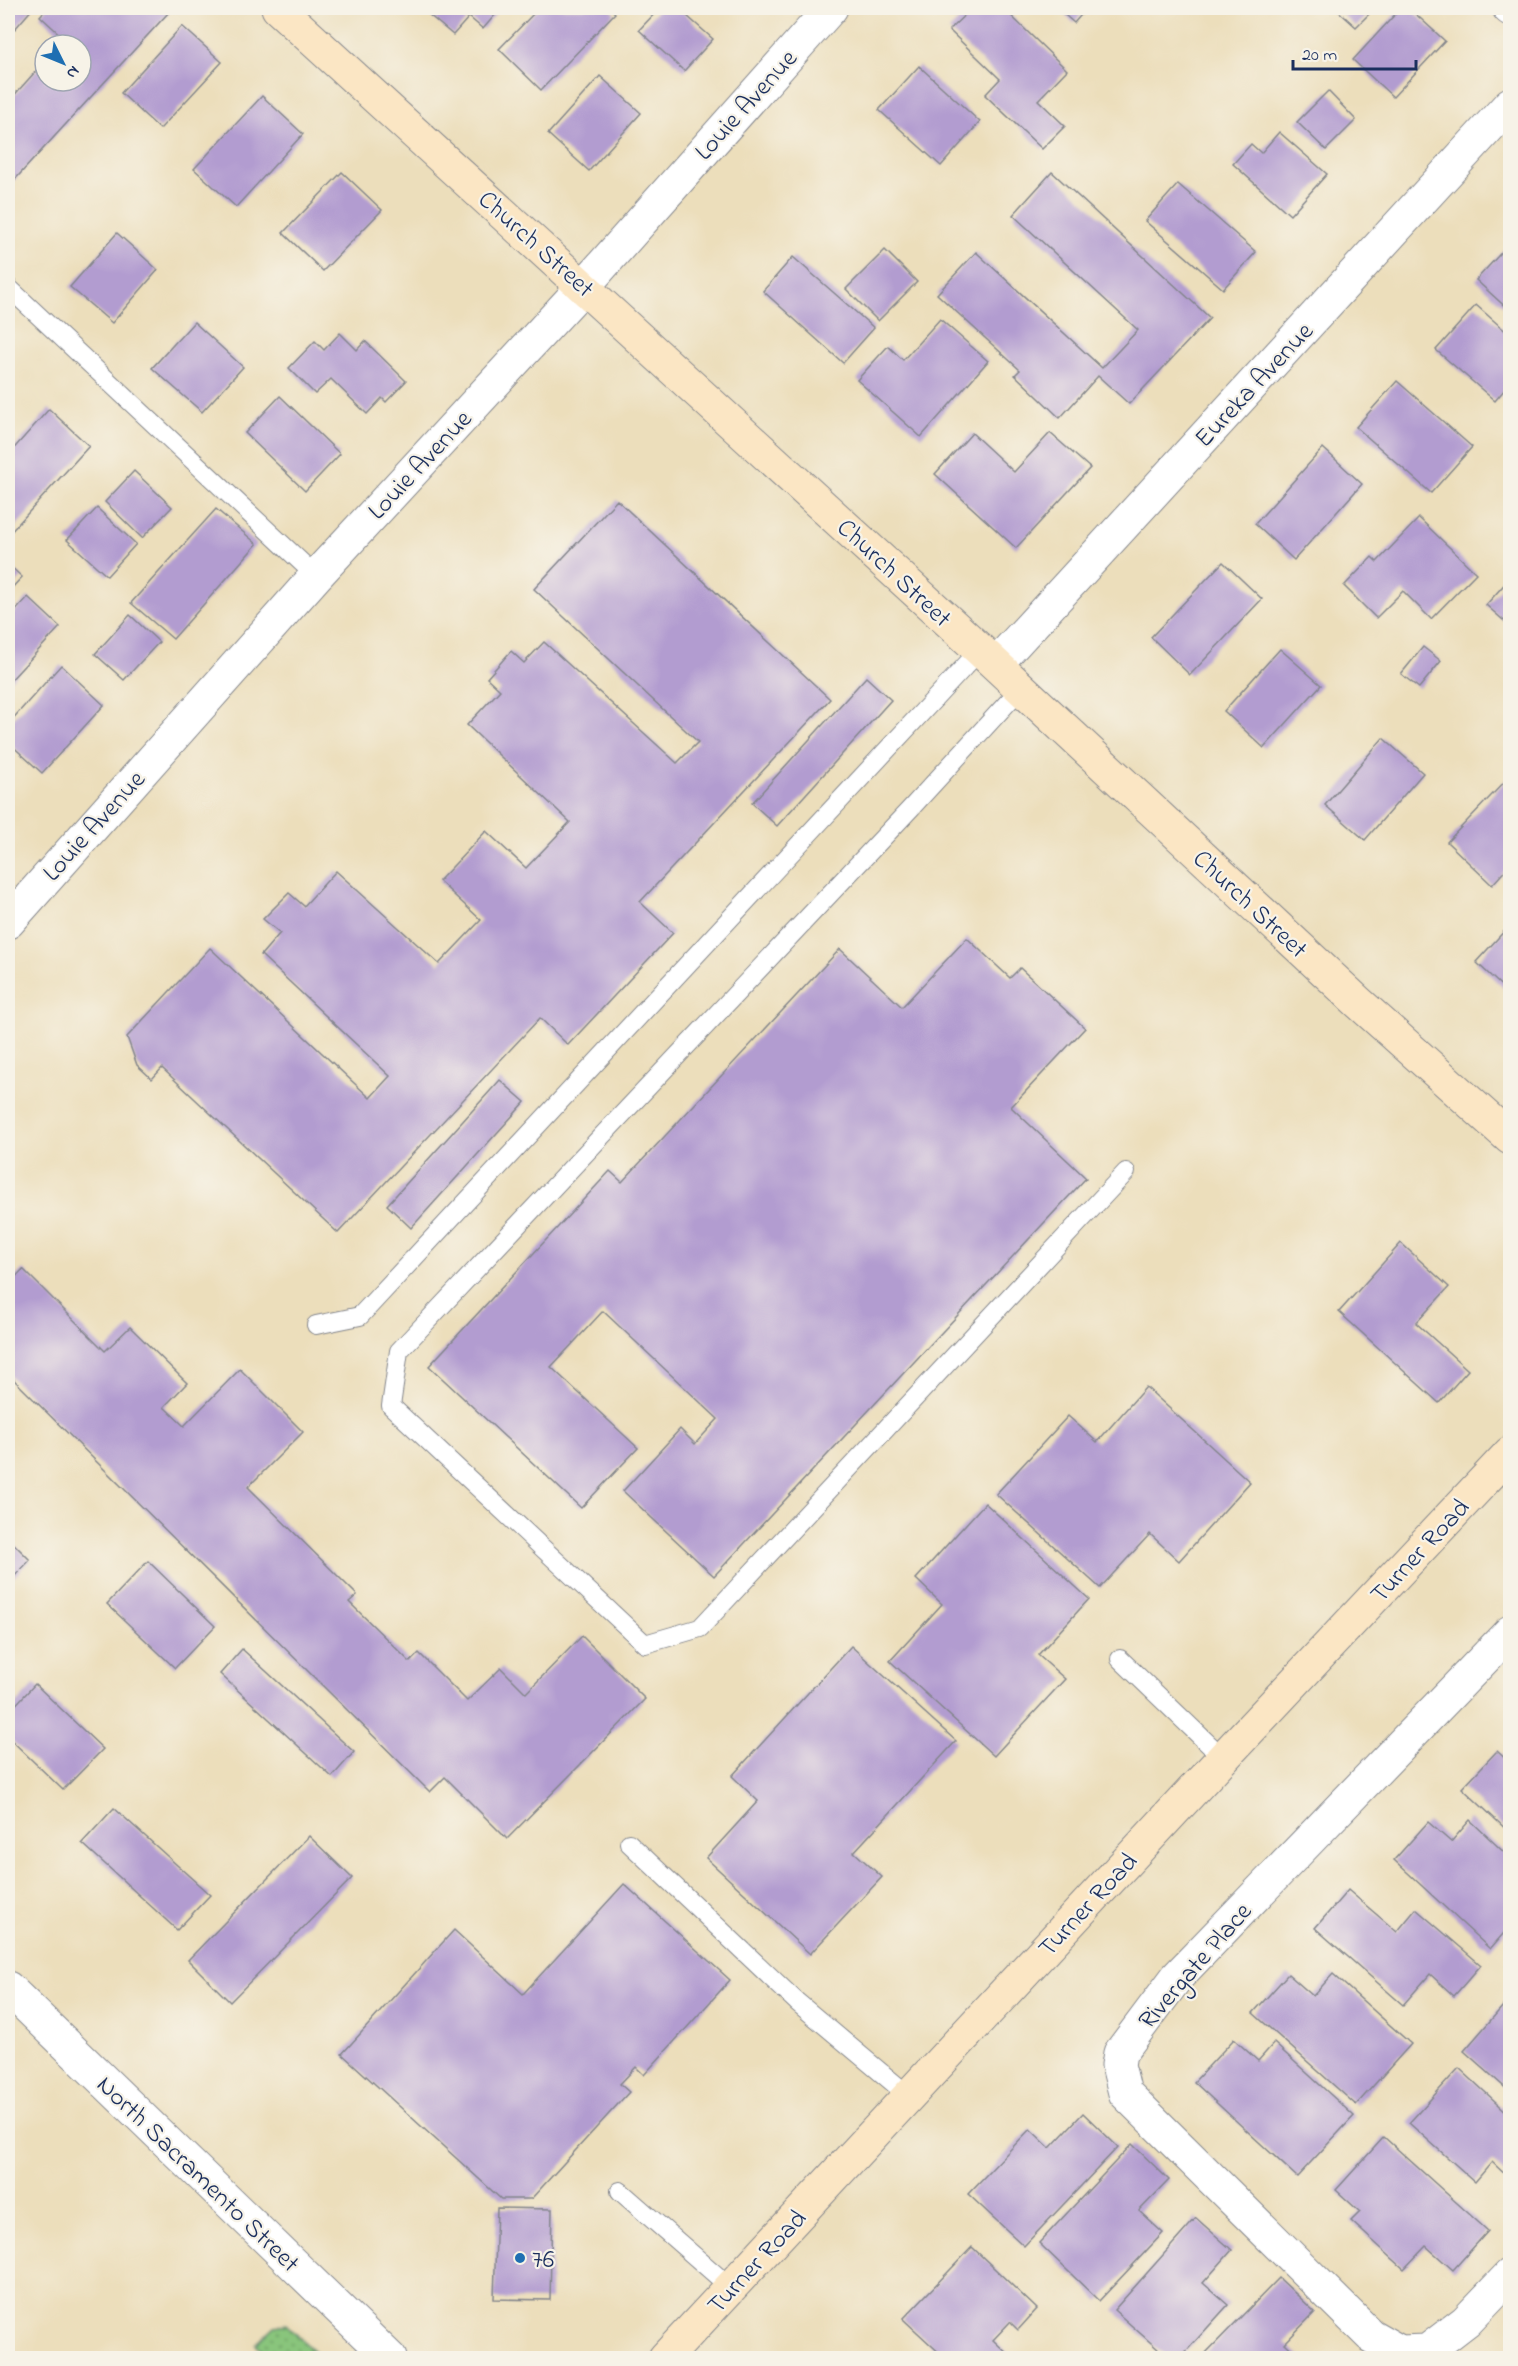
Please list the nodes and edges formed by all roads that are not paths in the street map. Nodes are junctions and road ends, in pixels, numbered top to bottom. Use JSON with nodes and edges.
{"nodes":[{"id":1,"x":278,"y":8,"type":"edge"},
{"id":2,"x":831,"y":8,"type":"edge"},
{"id":3,"x":1510,"y":104,"type":"edge"},
{"id":4,"x":584,"y":286,"type":"junction"},
{"id":5,"x":8,"y":287,"type":"edge"},
{"id":6,"x":316,"y":576,"type":"junction"},
{"id":7,"x":988,"y":657,"type":"junction"},
{"id":8,"x":1021,"y":688,"type":"junction"},
{"id":9,"x":14,"y":902,"type":"edge"},
{"id":10,"x":1510,"y":1138,"type":"edge"},
{"id":11,"x":1126,"y":1172,"type":"dead end"},
{"id":12,"x":316,"y":1325,"type":"dead end"},
{"id":13,"x":1510,"y":1453,"type":"edge"},
{"id":14,"x":1510,"y":1632,"type":"edge"},
{"id":15,"x":1120,"y":1659,"type":"dead end"},
{"id":16,"x":1223,"y":1758,"type":"junction"},
{"id":17,"x":629,"y":1843,"type":"dead end"},
{"id":18,"x":8,"y":1988,"type":"edge"},
{"id":19,"x":909,"y":2096,"type":"junction"},
{"id":20,"x":620,"y":2191,"type":"dead end"},
{"id":21,"x":1510,"y":2275,"type":"edge"},
{"id":22,"x":731,"y":2288,"type":"junction"},
{"id":23,"x":390,"y":2358,"type":"edge"},
{"id":24,"x":666,"y":2358,"type":"edge"}],
"edges":[{"from":1,"to":4,"type":"street","name":"Church Street"},
{"from":2,"to":4,"type":"street","name":"Louie Avenue"},
{"from":3,"to":7,"type":"street","name":"Eureka Avenue"},
{"from":4,"to":6,"type":"street","name":"Louie Avenue"},
{"from":4,"to":7,"type":"street","name":"Church Street"},
{"from":5,"to":6,"type":"lane"},
{"from":6,"to":9,"type":"street","name":"Louie Avenue"},
{"from":7,"to":8,"type":"street","name":"Church Street"},
{"from":7,"to":12,"type":"lane"},
{"from":8,"to":10,"type":"street","name":"Church Street"},
{"from":8,"to":11,"type":"lane"},
{"from":13,"to":16,"type":"street","name":"Turner Road"},
{"from":14,"to":21,"type":"street","name":"Rivergate Place"},
{"from":15,"to":16,"type":"lane"},
{"from":16,"to":19,"type":"street","name":"Turner Road"},
{"from":17,"to":19,"type":"lane"},
{"from":18,"to":23,"type":"street","name":"North Sacramento Street"},
{"from":19,"to":22,"type":"street","name":"Turner Road"},
{"from":20,"to":22,"type":"lane"},
{"from":22,"to":24,"type":"street","name":"Turner Road"}]}
